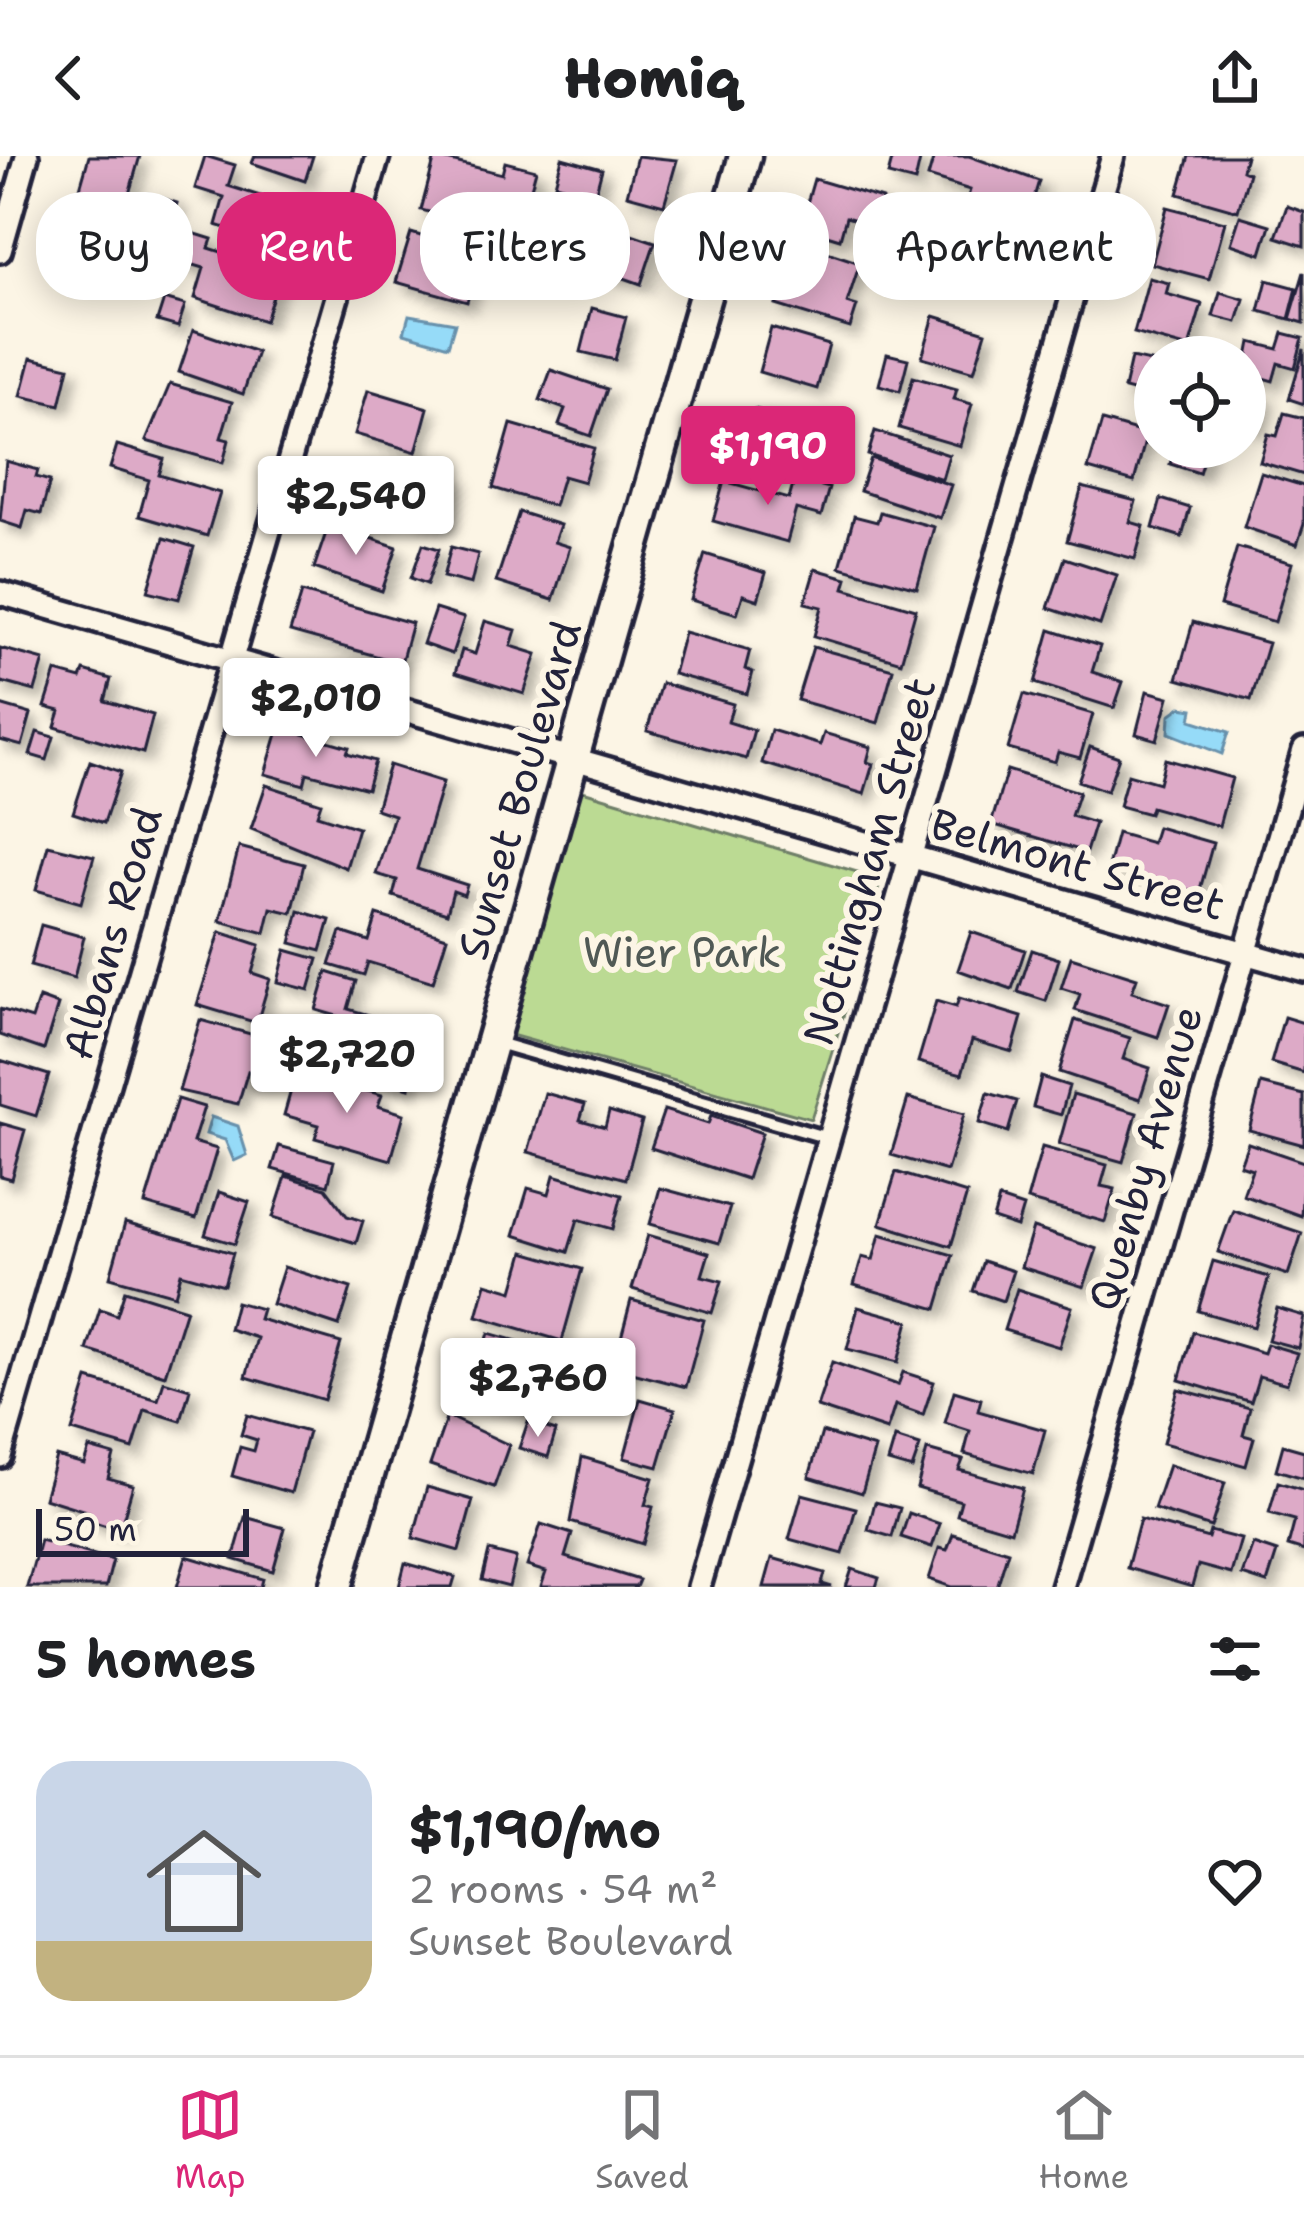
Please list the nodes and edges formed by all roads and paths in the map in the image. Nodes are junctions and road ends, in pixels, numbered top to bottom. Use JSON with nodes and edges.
{"nodes":[{"id":1,"x":27,"y":156,"type":"edge"},
{"id":2,"x":378,"y":156,"type":"edge"},
{"id":3,"x":745,"y":156,"type":"edge"},
{"id":4,"x":1113,"y":156,"type":"edge"},
{"id":5,"x":0,"y":251,"type":"edge"},
{"id":6,"x":0,"y":593,"type":"edge"},
{"id":7,"x":232,"y":660,"type":"junction"},
{"id":8,"x":1304,"y":751,"type":"edge"},
{"id":9,"x":570,"y":757,"type":"junction"},
{"id":10,"x":911,"y":857,"type":"junction"},
{"id":11,"x":1245,"y":953,"type":"junction"},
{"id":12,"x":1304,"y":970,"type":"edge"},
{"id":13,"x":491,"y":1042,"type":"junction"},
{"id":14,"x":830,"y":1139,"type":"junction"},
{"id":15,"x":0,"y":1456,"type":"edge"},
{"id":16,"x":336,"y":1587,"type":"edge"},
{"id":17,"x":699,"y":1587,"type":"edge"},
{"id":18,"x":1061,"y":1587,"type":"edge"}],
"edges":[{"from":1,"to":5,"type":"street"},
{"from":2,"to":7,"type":"street","name":"Albans Road"},
{"from":3,"to":9,"type":"street","name":"Sunset Boulevard"},
{"from":4,"to":10,"type":"street","name":"Nottingham Street"},
{"from":6,"to":7,"type":"street","name":"Belmont Street"},
{"from":7,"to":9,"type":"street","name":"Belmont Street"},
{"from":7,"to":15,"type":"street","name":"Albans Road"},
{"from":8,"to":11,"type":"street","name":"Quenby Avenue"},
{"from":9,"to":10,"type":"street","name":"Belmont Street"},
{"from":9,"to":13,"type":"street","name":"Sunset Boulevard"},
{"from":10,"to":11,"type":"street","name":"Belmont Street"},
{"from":10,"to":14,"type":"street","name":"Nottingham Street"},
{"from":11,"to":12,"type":"street","name":"Belmont Street"},
{"from":11,"to":18,"type":"street","name":"Quenby Avenue"},
{"from":13,"to":14,"type":"lane"},
{"from":13,"to":16,"type":"street","name":"Sunset Boulevard"},
{"from":14,"to":17,"type":"street","name":"Nottingham Street"}]}
